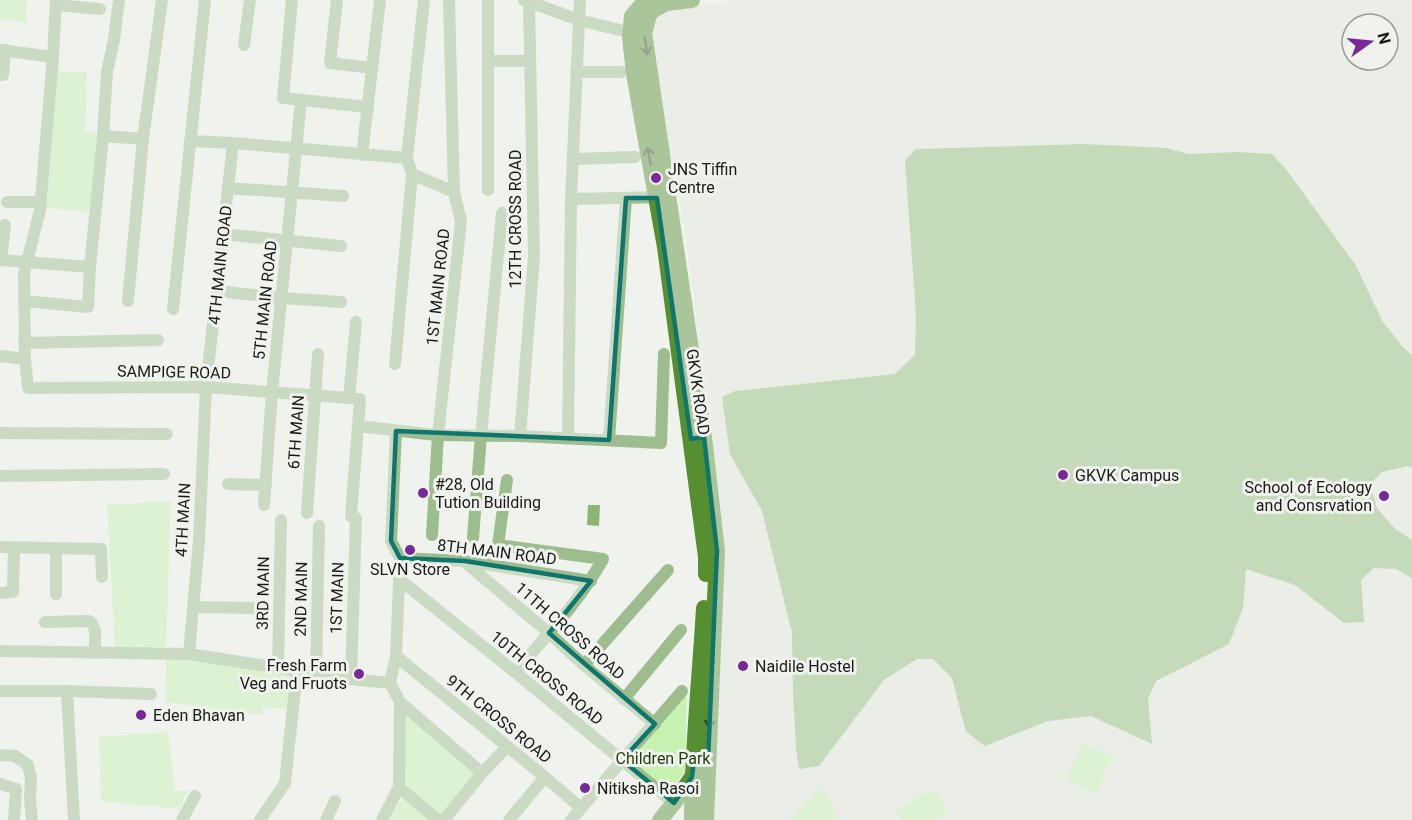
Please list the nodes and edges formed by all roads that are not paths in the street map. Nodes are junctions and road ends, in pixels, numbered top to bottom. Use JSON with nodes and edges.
{"nodes":[{"id":1,"x":119,"y":0,"type":"edge"},
{"id":2,"x":162,"y":0,"type":"edge"},
{"id":3,"x":205,"y":0,"type":"edge"},
{"id":4,"x":250,"y":0,"type":"edge"},
{"id":5,"x":292,"y":0,"type":"edge"},
{"id":6,"x":337,"y":0,"type":"edge"},
{"id":7,"x":380,"y":0,"type":"edge"},
{"id":8,"x":424,"y":0,"type":"edge"},
{"id":9,"x":449,"y":0,"type":"edge"},
{"id":10,"x":488,"y":0,"type":"edge"},
{"id":11,"x":580,"y":0,"type":"edge"},
{"id":12,"x":646,"y":0,"type":"edge"},
{"id":13,"x":692,"y":0,"type":"edge"},
{"id":14,"x":668,"y":1,"type":"edge"},
{"id":15,"x":56,"y":2,"type":"edge"},
{"id":16,"x":532,"y":2,"type":"edge"},
{"id":17,"x":100,"y":9,"type":"dead end"},
{"id":18,"x":579,"y":20,"type":"junction"},
{"id":19,"x":620,"y":30,"type":"dead end"},
{"id":20,"x":244,"y":45,"type":"dead end"},
{"id":21,"x":2,"y":50,"type":"edge"},
{"id":22,"x":53,"y":57,"type":"junction"},
{"id":23,"x":530,"y":61,"type":"junction"},
{"id":24,"x":488,"y":62,"type":"junction"},
{"id":25,"x":372,"y":68,"type":"junction"},
{"id":26,"x":576,"y":72,"type":"junction"},
{"id":27,"x":621,"y":72,"type":"dead end"},
{"id":28,"x":3,"y":75,"type":"dead end"},
{"id":29,"x":302,"y":100,"type":"junction"},
{"id":30,"x":368,"y":107,"type":"junction"},
{"id":31,"x":103,"y":136,"type":"junction"},
{"id":32,"x":143,"y":139,"type":"junction"},
{"id":33,"x":190,"y":141,"type":"junction"},
{"id":34,"x":233,"y":143,"type":"junction"},
{"id":35,"x":296,"y":149,"type":"junction"},
{"id":36,"x":362,"y":155,"type":"junction"},
{"id":37,"x":635,"y":157,"type":"dead end"},
{"id":38,"x":407,"y":158,"type":"junction"},
{"id":39,"x":573,"y":159,"type":"junction"},
{"id":40,"x":412,"y":174,"type":"junction"},
{"id":41,"x":228,"y":189,"type":"junction"},
{"id":42,"x":488,"y":190,"type":"dead end"},
{"id":43,"x":292,"y":192,"type":"junction"},
{"id":44,"x":454,"y":192,"type":"junction"},
{"id":45,"x":343,"y":196,"type":"dead end"},
{"id":46,"x":663,"y":197,"type":"junction"},
{"id":47,"x":626,"y":198,"type":"junction"},
{"id":48,"x":571,"y":199,"type":"junction"},
{"id":49,"x":7,"y":202,"type":"dead end"},
{"id":50,"x":41,"y":202,"type":"junction"},
{"id":51,"x":502,"y":213,"type":"dead end"},
{"id":52,"x":5,"y":225,"type":"dead end"},
{"id":53,"x":223,"y":234,"type":"junction"},
{"id":54,"x":288,"y":240,"type":"junction"},
{"id":55,"x":341,"y":246,"type":"dead end"},
{"id":56,"x":27,"y":262,"type":"junction"},
{"id":57,"x":90,"y":267,"type":"junction"},
{"id":58,"x":217,"y":291,"type":"junction"},
{"id":59,"x":282,"y":298,"type":"junction"},
{"id":60,"x":24,"y":301,"type":"junction"},
{"id":61,"x":128,"y":301,"type":"dead end"},
{"id":62,"x":341,"y":302,"type":"dead end"},
{"id":63,"x":173,"y":309,"type":"dead end"},
{"id":64,"x":356,"y":322,"type":"dead end"},
{"id":65,"x":158,"y":340,"type":"dead end"},
{"id":66,"x":24,"y":343,"type":"junction"},
{"id":67,"x":318,"y":354,"type":"dead end"},
{"id":68,"x":664,"y":354,"type":"dead end"},
{"id":69,"x":0,"y":356,"type":"edge"},
{"id":70,"x":24,"y":359,"type":"junction"},
{"id":71,"x":395,"y":364,"type":"dead end"},
{"id":72,"x":206,"y":387,"type":"junction"},
{"id":73,"x":272,"y":392,"type":"junction"},
{"id":74,"x":315,"y":395,"type":"junction"},
{"id":75,"x":349,"y":398,"type":"junction"},
{"id":76,"x":358,"y":426,"type":"junction"},
{"id":77,"x":396,"y":431,"type":"junction"},
{"id":78,"x":0,"y":433,"type":"edge"},
{"id":79,"x":167,"y":434,"type":"dead end"},
{"id":80,"x":438,"y":435,"type":"junction"},
{"id":81,"x":481,"y":435,"type":"junction"},
{"id":82,"x":520,"y":436,"type":"junction"},
{"id":83,"x":568,"y":438,"type":"junction"},
{"id":84,"x":609,"y":440,"type":"junction"},
{"id":85,"x":164,"y":474,"type":"dead end"},
{"id":86,"x":0,"y":476,"type":"edge"},
{"id":87,"x":507,"y":480,"type":"dead end"},
{"id":88,"x":228,"y":484,"type":"dead end"},
{"id":89,"x":266,"y":485,"type":"junction"},
{"id":90,"x":264,"y":505,"type":"dead end"},
{"id":91,"x":307,"y":513,"type":"dead end"},
{"id":92,"x":281,"y":520,"type":"dead end"},
{"id":93,"x":319,"y":526,"type":"dead end"},
{"id":94,"x":432,"y":535,"type":"dead end"},
{"id":95,"x":473,"y":538,"type":"dead end"},
{"id":96,"x":0,"y":547,"type":"edge"},
{"id":97,"x":14,"y":547,"type":"junction"},
{"id":98,"x":56,"y":548,"type":"junction"},
{"id":99,"x":400,"y":558,"type":"junction"},
{"id":100,"x":465,"y":561,"type":"junction"},
{"id":101,"x":668,"y":570,"type":"dead end"},
{"id":102,"x":102,"y":577,"type":"dead end"},
{"id":103,"x":399,"y":579,"type":"junction"},
{"id":104,"x":591,"y":581,"type":"junction"},
{"id":105,"x":6,"y":592,"type":"edge"},
{"id":106,"x":56,"y":594,"type":"dead end"},
{"id":107,"x":194,"y":607,"type":"junction"},
{"id":108,"x":252,"y":608,"type":"dead end"},
{"id":109,"x":45,"y":622,"type":"dead end"},
{"id":110,"x":681,"y":630,"type":"dead end"},
{"id":111,"x":549,"y":633,"type":"junction"},
{"id":112,"x":0,"y":651,"type":"edge"},
{"id":113,"x":95,"y":653,"type":"junction"},
{"id":114,"x":189,"y":654,"type":"junction"},
{"id":115,"x":396,"y":656,"type":"junction"},
{"id":116,"x":584,"y":665,"type":"junction"},
{"id":117,"x":278,"y":667,"type":"junction"},
{"id":118,"x":297,"y":670,"type":"junction"},
{"id":119,"x":514,"y":672,"type":"junction"},
{"id":120,"x":316,"y":674,"type":"junction"},
{"id":121,"x":351,"y":679,"type":"junction"},
{"id":122,"x":390,"y":683,"type":"junction"},
{"id":123,"x":0,"y":691,"type":"edge"},
{"id":124,"x":67,"y":691,"type":"junction"},
{"id":125,"x":682,"y":691,"type":"dead end"},
{"id":126,"x":151,"y":694,"type":"dead end"},
{"id":127,"x":624,"y":699,"type":"junction"},
{"id":128,"x":400,"y":702,"type":"junction"},
{"id":129,"x":655,"y":724,"type":"junction"},
{"id":130,"x":507,"y":747,"type":"junction"},
{"id":131,"x":0,"y":755,"type":"edge"},
{"id":132,"x":622,"y":760,"type":"junction"},
{"id":133,"x":701,"y":760,"type":"junction"},
{"id":134,"x":482,"y":773,"type":"junction"},
{"id":135,"x":545,"y":777,"type":"junction"},
{"id":136,"x":692,"y":777,"type":"junction"},
{"id":137,"x":0,"y":784,"type":"edge"},
{"id":138,"x":399,"y":787,"type":"junction"},
{"id":139,"x":195,"y":796,"type":"dead end"},
{"id":140,"x":336,"y":801,"type":"dead end"},
{"id":141,"x":674,"y":803,"type":"junction"},
{"id":142,"x":581,"y":808,"type":"junction"},
{"id":143,"x":14,"y":820,"type":"edge"},
{"id":144,"x":32,"y":820,"type":"edge"},
{"id":145,"x":74,"y":820,"type":"edge"},
{"id":146,"x":182,"y":820,"type":"edge"},
{"id":147,"x":260,"y":820,"type":"edge"},
{"id":148,"x":326,"y":820,"type":"edge"},
{"id":149,"x":382,"y":820,"type":"edge"},
{"id":150,"x":438,"y":820,"type":"edge"},
{"id":151,"x":444,"y":820,"type":"edge"},
{"id":152,"x":509,"y":820,"type":"edge"},
{"id":153,"x":571,"y":820,"type":"edge"},
{"id":154,"x":660,"y":820,"type":"edge"},
{"id":155,"x":692,"y":820,"type":"edge"},
{"id":156,"x":706,"y":820,"type":"edge"}],
"edges":[{"from":1,"to":31,"type":"street"},
{"from":2,"to":32,"type":"street"},
{"from":3,"to":33,"type":"street"},
{"from":4,"to":20,"type":"street"},
{"from":5,"to":29,"type":"street"},
{"from":6,"to":25,"type":"street"},
{"from":7,"to":25,"type":"street"},
{"from":8,"to":38,"type":"street"},
{"from":9,"to":44,"type":"street","name":"1ST MAIN ROAD"},
{"from":10,"to":24,"type":"street"},
{"from":11,"to":18,"type":"street"},
{"from":46,"to":12,"type":"main road","name":"GKVK ROAD","one_way":true},
{"from":13,"to":14,"type":"main road","name":"GKVK ROAD"},
{"from":14,"to":46,"type":"main road","name":"GKVK ROAD","one_way":true},
{"from":15,"to":17,"type":"street"},
{"from":15,"to":22,"type":"street"},
{"from":16,"to":18,"type":"street"},
{"from":16,"to":23,"type":"street","name":"12TH CROSS ROAD"},
{"from":18,"to":19,"type":"street"},
{"from":18,"to":26,"type":"street"},
{"from":21,"to":22,"type":"street"},
{"from":21,"to":28,"type":"street"},
{"from":22,"to":50,"type":"street"},
{"from":23,"to":24,"type":"street"},
{"from":23,"to":82,"type":"street","name":"12TH CROSS ROAD"},
{"from":24,"to":42,"type":"street"},
{"from":25,"to":30,"type":"street"},
{"from":26,"to":27,"type":"street"},
{"from":26,"to":39,"type":"street"},
{"from":29,"to":30,"type":"street"},
{"from":29,"to":35,"type":"street","name":"5TH MAIN ROAD"},
{"from":30,"to":36,"type":"street"},
{"from":31,"to":32,"type":"street"},
{"from":31,"to":57,"type":"street"},
{"from":32,"to":61,"type":"street"},
{"from":33,"to":34,"type":"street"},
{"from":33,"to":63,"type":"street"},
{"from":34,"to":35,"type":"street"},
{"from":34,"to":41,"type":"street","name":"4TH MAIN ROAD"},
{"from":35,"to":36,"type":"street"},
{"from":35,"to":43,"type":"street","name":"5TH MAIN ROAD"},
{"from":36,"to":38,"type":"street"},
{"from":37,"to":39,"type":"street"},
{"from":38,"to":40,"type":"street"},
{"from":39,"to":48,"type":"street"},
{"from":40,"to":44,"type":"street"},
{"from":40,"to":71,"type":"street"},
{"from":41,"to":43,"type":"street"},
{"from":41,"to":53,"type":"street","name":"4TH MAIN ROAD"},
{"from":43,"to":45,"type":"street"},
{"from":43,"to":54,"type":"street","name":"5TH MAIN ROAD"},
{"from":44,"to":80,"type":"street","name":"1ST MAIN ROAD"},
{"from":46,"to":47,"type":"street"},
{"from":46,"to":133,"type":"main road","name":"GKVK ROAD"},
{"from":47,"to":48,"type":"street"},
{"from":47,"to":84,"type":"street"},
{"from":48,"to":83,"type":"street"},
{"from":49,"to":50,"type":"street"},
{"from":50,"to":56,"type":"street"},
{"from":51,"to":81,"type":"street"},
{"from":52,"to":56,"type":"street"},
{"from":53,"to":54,"type":"street"},
{"from":53,"to":58,"type":"street","name":"4TH MAIN ROAD"},
{"from":54,"to":55,"type":"street"},
{"from":54,"to":59,"type":"street","name":"5TH MAIN ROAD"},
{"from":56,"to":57,"type":"street"},
{"from":56,"to":60,"type":"street"},
{"from":57,"to":60,"type":"street"},
{"from":58,"to":59,"type":"street"},
{"from":58,"to":72,"type":"street","name":"4TH MAIN ROAD"},
{"from":59,"to":62,"type":"street"},
{"from":59,"to":73,"type":"street","name":"5TH MAIN ROAD"},
{"from":60,"to":66,"type":"street"},
{"from":64,"to":75,"type":"street"},
{"from":65,"to":66,"type":"street"},
{"from":66,"to":70,"type":"street"},
{"from":67,"to":74,"type":"street","name":"6TH MAIN"},
{"from":68,"to":84,"type":"street"},
{"from":69,"to":70,"type":"street"},
{"from":70,"to":72,"type":"street","name":"SAMPIGE ROAD"},
{"from":72,"to":73,"type":"street","name":"SAMPIGE ROAD"},
{"from":72,"to":107,"type":"street","name":"4TH MAIN"},
{"from":73,"to":74,"type":"street","name":"SAMPIGE ROAD"},
{"from":73,"to":89,"type":"street","name":"5TH MAIN ROAD"},
{"from":74,"to":75,"type":"street","name":"SAMPIGE ROAD"},
{"from":74,"to":91,"type":"street","name":"6TH MAIN"},
{"from":75,"to":76,"type":"street"},
{"from":76,"to":77,"type":"street"},
{"from":76,"to":121,"type":"street","name":"1ST MAIN"},
{"from":77,"to":80,"type":"street"},
{"from":77,"to":99,"type":"street"},
{"from":78,"to":79,"type":"street"},
{"from":80,"to":81,"type":"street"},
{"from":80,"to":94,"type":"street","name":"1ST MAIN ROAD"},
{"from":81,"to":82,"type":"street"},
{"from":81,"to":95,"type":"street"},
{"from":82,"to":83,"type":"street"},
{"from":83,"to":84,"type":"street"},
{"from":85,"to":86,"type":"street"},
{"from":87,"to":104,"type":"street"},
{"from":88,"to":89,"type":"street"},
{"from":89,"to":90,"type":"street","name":"5TH MAIN ROAD"},
{"from":92,"to":117,"type":"street","name":"3RD MAIN"},
{"from":93,"to":120,"type":"street","name":"2ND MAIN"},
{"from":96,"to":97,"type":"street"},
{"from":97,"to":98,"type":"street"},
{"from":97,"to":105,"type":"street"},
{"from":98,"to":102,"type":"street"},
{"from":98,"to":106,"type":"street"},
{"from":99,"to":100,"type":"street","name":"8TH MAIN ROAD"},
{"from":99,"to":103,"type":"street"},
{"from":100,"to":104,"type":"street","name":"8TH MAIN ROAD"},
{"from":100,"to":111,"type":"street","name":"11TH CROSS ROAD"},
{"from":101,"to":116,"type":"street"},
{"from":103,"to":115,"type":"street"},
{"from":103,"to":119,"type":"street","name":"10TH CROSS ROAD"},
{"from":104,"to":111,"type":"street"},
{"from":107,"to":108,"type":"street"},
{"from":107,"to":114,"type":"street","name":"4TH MAIN"},
{"from":109,"to":113,"type":"street"},
{"from":110,"to":127,"type":"street"},
{"from":111,"to":116,"type":"street","name":"11TH CROSS ROAD"},
{"from":111,"to":119,"type":"street"},
{"from":112,"to":113,"type":"street"},
{"from":113,"to":114,"type":"street"},
{"from":114,"to":117,"type":"street"},
{"from":115,"to":122,"type":"street"},
{"from":115,"to":130,"type":"street","name":"9TH CROSS ROAD"},
{"from":116,"to":127,"type":"street","name":"11TH CROSS ROAD"},
{"from":117,"to":118,"type":"street"},
{"from":118,"to":120,"type":"street"},
{"from":118,"to":147,"type":"street"},
{"from":119,"to":132,"type":"street","name":"10TH CROSS ROAD"},
{"from":120,"to":121,"type":"street"},
{"from":121,"to":122,"type":"street"},
{"from":122,"to":128,"type":"street"},
{"from":123,"to":124,"type":"street"},
{"from":124,"to":126,"type":"street"},
{"from":124,"to":145,"type":"street"},
{"from":125,"to":129,"type":"street"},
{"from":127,"to":129,"type":"street","name":"11TH CROSS ROAD"},
{"from":128,"to":134,"type":"street"},
{"from":128,"to":138,"type":"street"},
{"from":129,"to":132,"type":"street"},
{"from":130,"to":134,"type":"street"},
{"from":130,"to":135,"type":"street","name":"9TH CROSS ROAD"},
{"from":131,"to":144,"type":"street"},
{"from":132,"to":141,"type":"street","name":"10TH CROSS ROAD"},
{"from":132,"to":142,"type":"street"},
{"from":133,"to":136,"type":"main road","name":"GKVK ROAD"},
{"from":133,"to":156,"type":"main road","name":"GKVK ROAD"},
{"from":134,"to":151,"type":"street"},
{"from":135,"to":142,"type":"street","name":"9TH CROSS ROAD"},
{"from":135,"to":152,"type":"street"},
{"from":136,"to":141,"type":"main road"},
{"from":136,"to":155,"type":"main road","name":"GKVK ROAD"},
{"from":137,"to":143,"type":"street"},
{"from":138,"to":149,"type":"street"},
{"from":138,"to":150,"type":"street"},
{"from":139,"to":146,"type":"street"},
{"from":140,"to":148,"type":"street"},
{"from":141,"to":154,"type":"main road"},
{"from":142,"to":153,"type":"street"}]}
